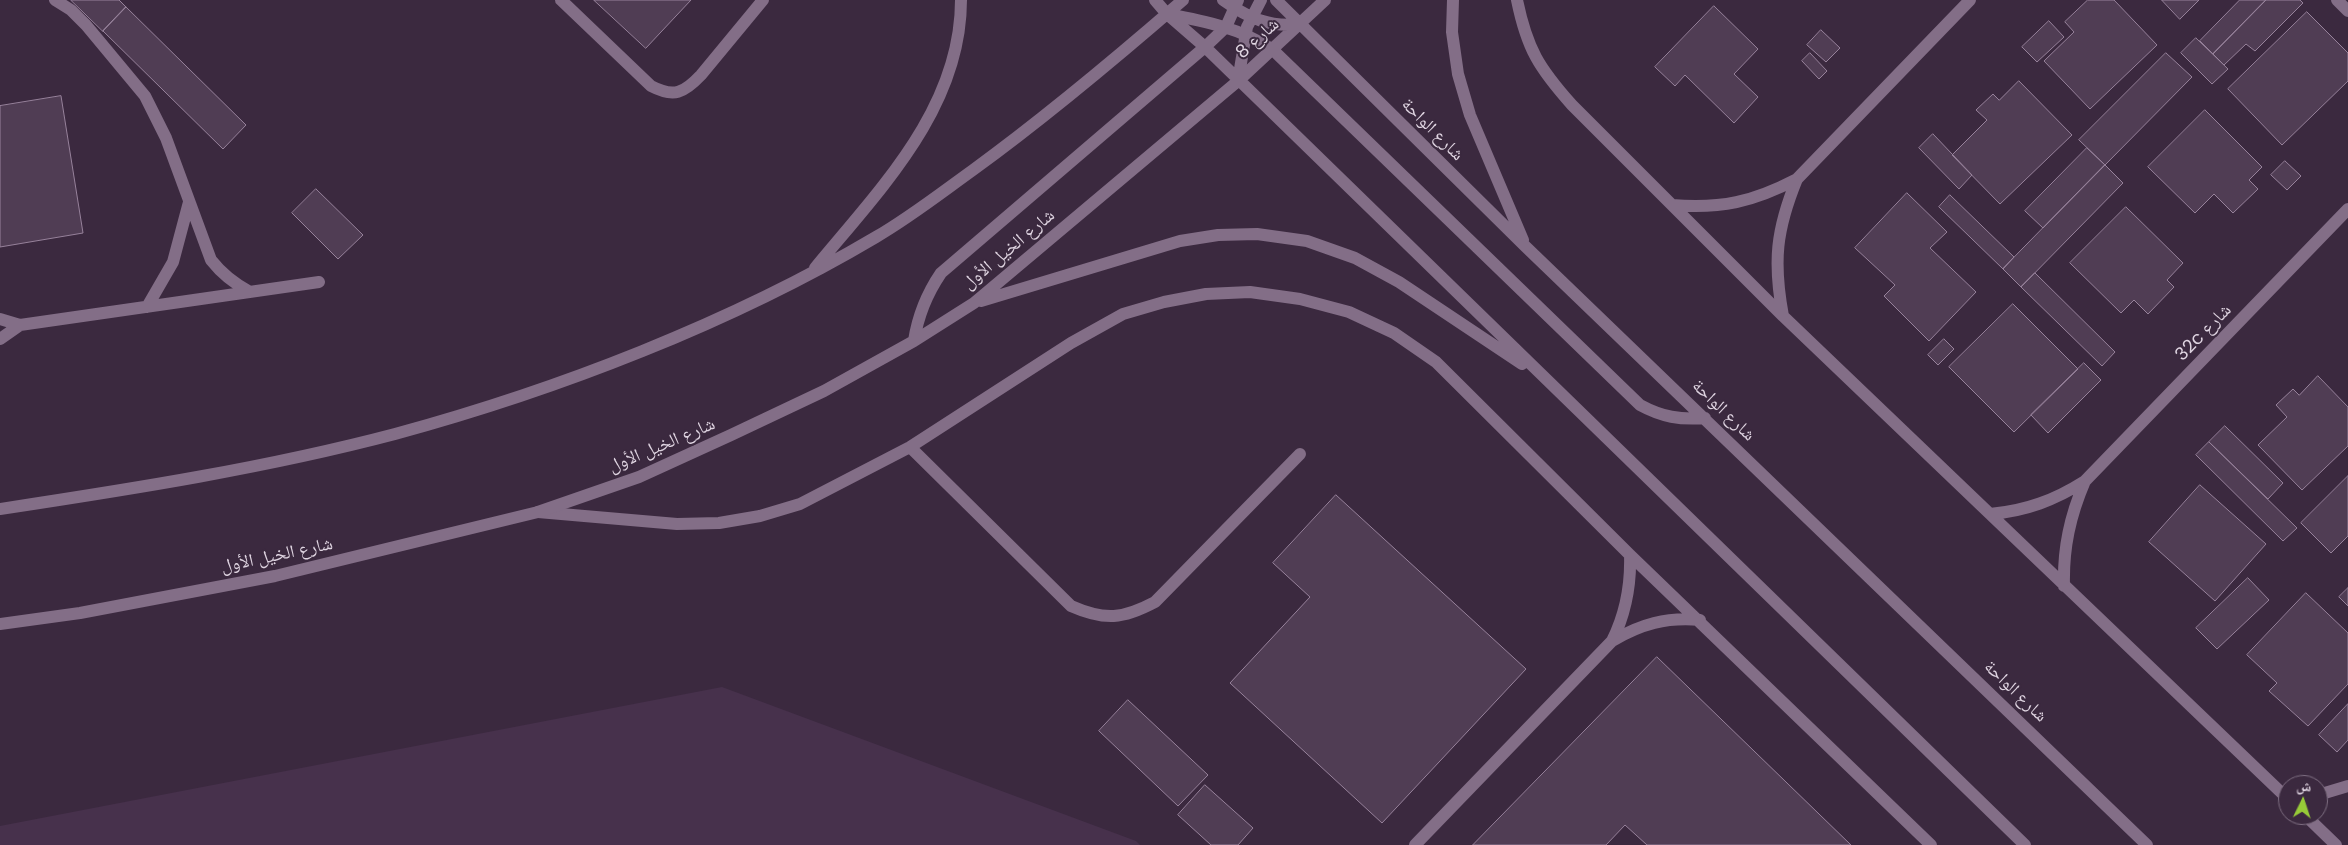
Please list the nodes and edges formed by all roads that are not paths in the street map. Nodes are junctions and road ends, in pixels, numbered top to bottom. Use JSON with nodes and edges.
{"nodes":[{"id":1,"x":55,"y":0,"type":"edge"},
{"id":2,"x":561,"y":0,"type":"edge"},
{"id":3,"x":763,"y":0,"type":"edge"},
{"id":4,"x":961,"y":0,"type":"edge"},
{"id":5,"x":1155,"y":0,"type":"edge"},
{"id":6,"x":1183,"y":0,"type":"edge"},
{"id":7,"x":1223,"y":0,"type":"edge"},
{"id":8,"x":1261,"y":0,"type":"edge"},
{"id":9,"x":1276,"y":0,"type":"edge"},
{"id":10,"x":1325,"y":0,"type":"edge"},
{"id":11,"x":1454,"y":0,"type":"edge"},
{"id":12,"x":1517,"y":0,"type":"edge"},
{"id":13,"x":1970,"y":0,"type":"edge"},
{"id":14,"x":2337,"y":0,"type":"edge"},
{"id":15,"x":1237,"y":5,"type":"edge"},
{"id":16,"x":2348,"y":10,"type":"edge"},
{"id":17,"x":1167,"y":14,"type":"junction"},
{"id":18,"x":1250,"y":18,"type":"junction"},
{"id":19,"x":1301,"y":24,"type":"junction"},
{"id":20,"x":1226,"y":27,"type":"junction"},
{"id":21,"x":1245,"y":35,"type":"junction"},
{"id":22,"x":1204,"y":47,"type":"junction"},
{"id":23,"x":1273,"y":50,"type":"junction"},
{"id":24,"x":1238,"y":81,"type":"junction"},
{"id":25,"x":1797,"y":179,"type":"junction"},
{"id":26,"x":189,"y":202,"type":"junction"},
{"id":27,"x":1672,"y":205,"type":"junction"},
{"id":28,"x":2348,"y":209,"type":"edge"},
{"id":29,"x":1526,"y":247,"type":"junction"},
{"id":30,"x":811,"y":274,"type":"junction"},
{"id":31,"x":319,"y":282,"type":"dead end"},
{"id":32,"x":250,"y":292,"type":"junction"},
{"id":33,"x":974,"y":303,"type":"junction"},
{"id":34,"x":147,"y":307,"type":"junction"},
{"id":35,"x":1783,"y":316,"type":"junction"},
{"id":36,"x":0,"y":319,"type":"edge"},
{"id":37,"x":20,"y":325,"type":"junction"},
{"id":38,"x":0,"y":339,"type":"edge"},
{"id":39,"x":914,"y":341,"type":"junction"},
{"id":40,"x":1549,"y":382,"type":"junction"},
{"id":41,"x":1705,"y":418,"type":"junction"},
{"id":42,"x":910,"y":447,"type":"junction"},
{"id":43,"x":1300,"y":454,"type":"dead end"},
{"id":44,"x":2086,"y":481,"type":"junction"},
{"id":45,"x":0,"y":509,"type":"edge"},
{"id":46,"x":538,"y":512,"type":"junction"},
{"id":47,"x":1990,"y":514,"type":"junction"},
{"id":48,"x":1630,"y":555,"type":"junction"},
{"id":49,"x":2064,"y":586,"type":"junction"},
{"id":50,"x":1700,"y":620,"type":"junction"},
{"id":51,"x":0,"y":624,"type":"edge"},
{"id":52,"x":1612,"y":641,"type":"junction"},
{"id":53,"x":2348,"y":786,"type":"edge"},
{"id":54,"x":2278,"y":789,"type":"edge"},
{"id":55,"x":2328,"y":791,"type":"edge"},
{"id":56,"x":2315,"y":825,"type":"edge"},
{"id":57,"x":1415,"y":845,"type":"edge"},
{"id":58,"x":1931,"y":845,"type":"edge"},
{"id":59,"x":2025,"y":845,"type":"edge"},
{"id":60,"x":2147,"y":845,"type":"edge"},
{"id":61,"x":2336,"y":845,"type":"edge"}],
"edges":[{"from":1,"to":26,"type":"main road"},
{"from":2,"to":3,"type":"main road"},
{"from":4,"to":30,"type":"main road"},
{"from":5,"to":17,"type":"main road"},
{"from":6,"to":17,"type":"main road"},
{"from":7,"to":15,"type":"main road"},
{"from":8,"to":18,"type":"main road"},
{"from":9,"to":19,"type":"main road","name":"شارع الواحة"},
{"from":10,"to":19,"type":"main road"},
{"from":11,"to":29,"type":"main road"},
{"from":12,"to":27,"type":"main road"},
{"from":13,"to":25,"type":"main road"},
{"from":14,"to":16,"type":"main road"},
{"from":15,"to":18,"type":"main road"},
{"from":15,"to":20,"type":"main road"},
{"from":17,"to":20,"type":"main road"},
{"from":17,"to":22,"type":"main road"},
{"from":17,"to":30,"type":"main road"},
{"from":18,"to":19,"type":"main road"},
{"from":18,"to":21,"type":"main road"},
{"from":19,"to":23,"type":"main road","name":"شارع 8"},
{"from":19,"to":29,"type":"main road","name":"شارع الواحة"},
{"from":20,"to":21,"type":"main road"},
{"from":20,"to":22,"type":"main road"},
{"from":21,"to":23,"type":"main road"},
{"from":21,"to":24,"type":"main road"},
{"from":22,"to":24,"type":"main road"},
{"from":22,"to":39,"type":"main road"},
{"from":23,"to":24,"type":"main road","name":"شارع 8"},
{"from":23,"to":41,"type":"main road"},
{"from":24,"to":33,"type":"main road","name":"شارع الخيل الأول"},
{"from":24,"to":40,"type":"main road"},
{"from":25,"to":27,"type":"main road"},
{"from":25,"to":35,"type":"main road"},
{"from":26,"to":32,"type":"main road"},
{"from":26,"to":34,"type":"main road"},
{"from":27,"to":35,"type":"main road"},
{"from":28,"to":44,"type":"main road","name":"32c شارع"},
{"from":29,"to":41,"type":"main road","name":"شارع الواحة"},
{"from":30,"to":45,"type":"main road"},
{"from":31,"to":32,"type":"main road"},
{"from":32,"to":34,"type":"main road"},
{"from":33,"to":39,"type":"main road","name":"شارع الخيل الأول"},
{"from":33,"to":40,"type":"main road"},
{"from":34,"to":37,"type":"main road"},
{"from":35,"to":47,"type":"main road"},
{"from":36,"to":37,"type":"main road"},
{"from":37,"to":38,"type":"main road"},
{"from":39,"to":46,"type":"main road","name":"شارع الخيل الأول"},
{"from":40,"to":59,"type":"main road"},
{"from":41,"to":60,"type":"main road","name":"شارع الواحة"},
{"from":42,"to":43,"type":"main road"},
{"from":42,"to":46,"type":"main road"},
{"from":42,"to":48,"type":"main road"},
{"from":44,"to":47,"type":"main road","name":"32c شارع"},
{"from":44,"to":49,"type":"main road","name":"32c شارع"},
{"from":46,"to":51,"type":"main road","name":"شارع الخيل الأول"},
{"from":47,"to":49,"type":"main road"},
{"from":48,"to":50,"type":"main road"},
{"from":48,"to":52,"type":"main road"},
{"from":49,"to":54,"type":"main road"},
{"from":50,"to":52,"type":"main road"},
{"from":50,"to":58,"type":"main road"},
{"from":52,"to":57,"type":"main road"},
{"from":53,"to":55,"type":"main road"},
{"from":56,"to":61,"type":"main road"}]}
